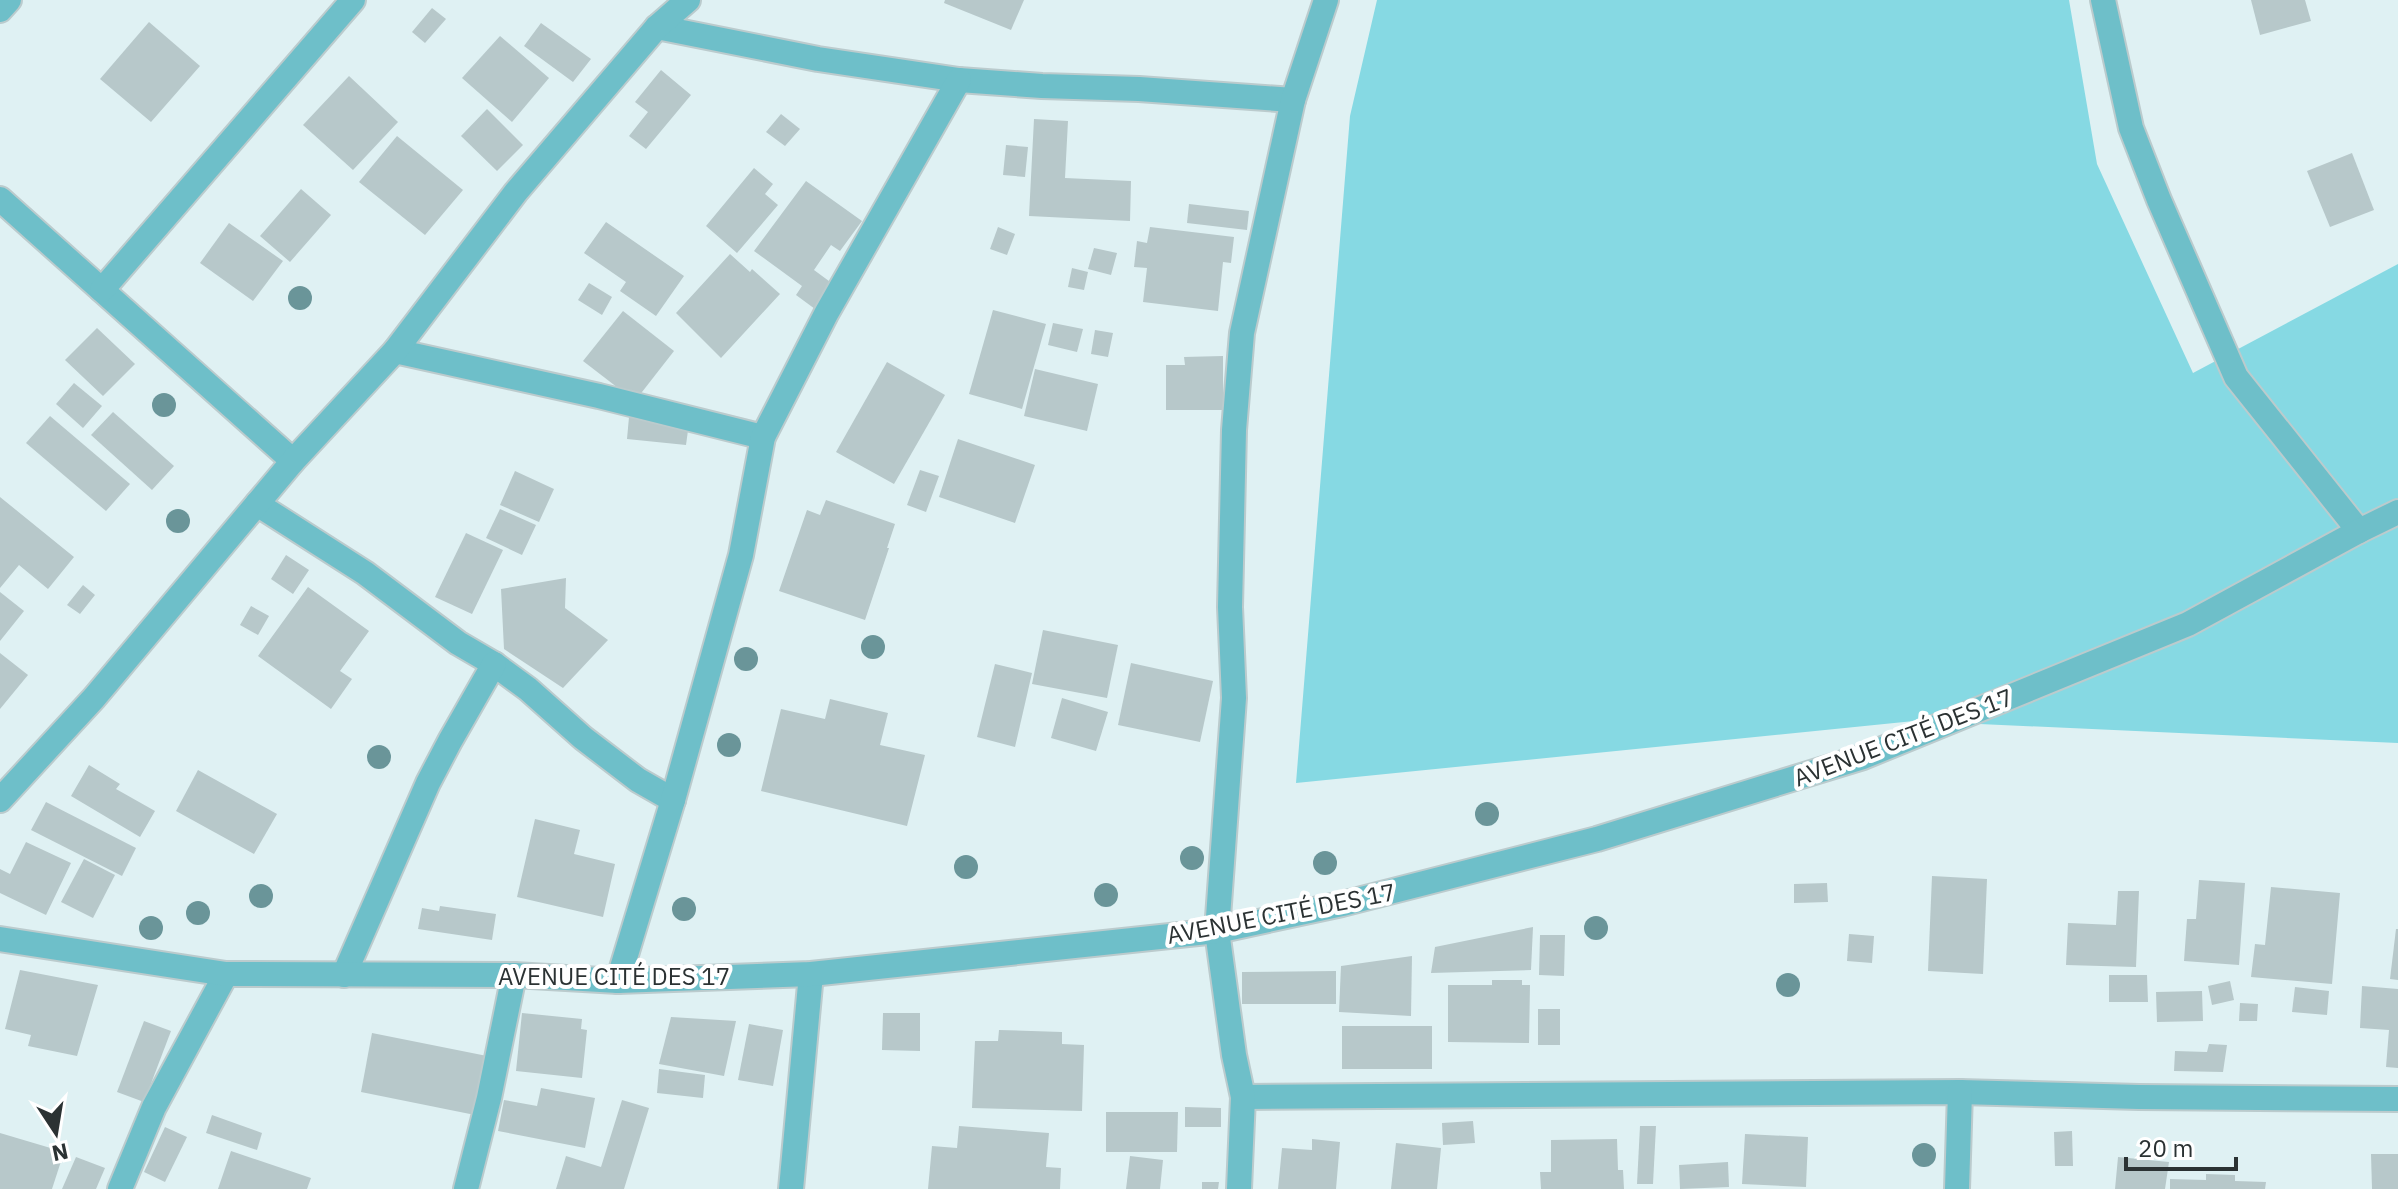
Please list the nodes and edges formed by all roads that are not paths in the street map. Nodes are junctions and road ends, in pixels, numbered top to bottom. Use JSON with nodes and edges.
{"nodes":[{"id":1,"x":9,"y":0,"type":"edge"},
{"id":2,"x":353,"y":0,"type":"edge"},
{"id":3,"x":688,"y":0,"type":"edge"},
{"id":4,"x":1326,"y":0,"type":"edge"},
{"id":5,"x":2103,"y":0,"type":"edge"},
{"id":6,"x":0,"y":10,"type":"edge"},
{"id":7,"x":657,"y":27,"type":"junction"},
{"id":8,"x":959,"y":80,"type":"junction"},
{"id":9,"x":1293,"y":100,"type":"junction"},
{"id":10,"x":0,"y":199,"type":"edge"},
{"id":11,"x":102,"y":290,"type":"junction"},
{"id":12,"x":395,"y":351,"type":"junction"},
{"id":13,"x":763,"y":437,"type":"junction"},
{"id":14,"x":293,"y":461,"type":"junction"},
{"id":15,"x":257,"y":504,"type":"junction"},
{"id":16,"x":2398,"y":512,"type":"edge"},
{"id":17,"x":2359,"y":531,"type":"junction"},
{"id":18,"x":494,"y":664,"type":"junction"},
{"id":19,"x":0,"y":800,"type":"edge"},
{"id":20,"x":673,"y":800,"type":"junction"},
{"id":21,"x":1217,"y":931,"type":"junction"},
{"id":22,"x":0,"y":939,"type":"edge"},
{"id":23,"x":226,"y":974,"type":"junction"},
{"id":24,"x":811,"y":974,"type":"junction"},
{"id":25,"x":344,"y":975,"type":"junction"},
{"id":26,"x":514,"y":975,"type":"junction"},
{"id":27,"x":618,"y":981,"type":"junction"},
{"id":28,"x":1960,"y":1092,"type":"junction"},
{"id":29,"x":1243,"y":1097,"type":"junction"},
{"id":30,"x":2398,"y":1099,"type":"edge"},
{"id":31,"x":120,"y":1189,"type":"edge"},
{"id":32,"x":466,"y":1189,"type":"edge"},
{"id":33,"x":791,"y":1189,"type":"edge"},
{"id":34,"x":1239,"y":1189,"type":"edge"},
{"id":35,"x":1957,"y":1189,"type":"edge"}],
"edges":[{"from":1,"to":6,"type":"street"},
{"from":2,"to":11,"type":"street"},
{"from":3,"to":7,"type":"street"},
{"from":4,"to":9,"type":"street"},
{"from":5,"to":17,"type":"street"},
{"from":7,"to":8,"type":"street"},
{"from":7,"to":12,"type":"street"},
{"from":8,"to":9,"type":"street"},
{"from":8,"to":13,"type":"street"},
{"from":9,"to":21,"type":"street"},
{"from":10,"to":11,"type":"street"},
{"from":11,"to":14,"type":"street"},
{"from":12,"to":13,"type":"street"},
{"from":12,"to":14,"type":"street"},
{"from":13,"to":20,"type":"street"},
{"from":14,"to":15,"type":"street"},
{"from":15,"to":18,"type":"street"},
{"from":15,"to":19,"type":"street"},
{"from":16,"to":17,"type":"street","name":"AVENUE CITÉ DES 17"},
{"from":17,"to":21,"type":"street","name":"AVENUE CITÉ DES 17"},
{"from":18,"to":20,"type":"street"},
{"from":18,"to":25,"type":"street"},
{"from":20,"to":27,"type":"street"},
{"from":21,"to":24,"type":"street","name":"AVENUE CITÉ DES 17"},
{"from":21,"to":29,"type":"street"},
{"from":22,"to":23,"type":"street","name":"AVENUE CITÉ DES 17"},
{"from":23,"to":25,"type":"street","name":"AVENUE CITÉ DES 17"},
{"from":23,"to":31,"type":"street"},
{"from":24,"to":27,"type":"street","name":"AVENUE CITÉ DES 17"},
{"from":24,"to":33,"type":"street"},
{"from":25,"to":26,"type":"street","name":"AVENUE CITÉ DES 17"},
{"from":26,"to":27,"type":"street","name":"AVENUE CITÉ DES 17"},
{"from":26,"to":32,"type":"street"},
{"from":28,"to":29,"type":"street"},
{"from":28,"to":30,"type":"street"},
{"from":28,"to":35,"type":"street"},
{"from":29,"to":34,"type":"street"}]}
